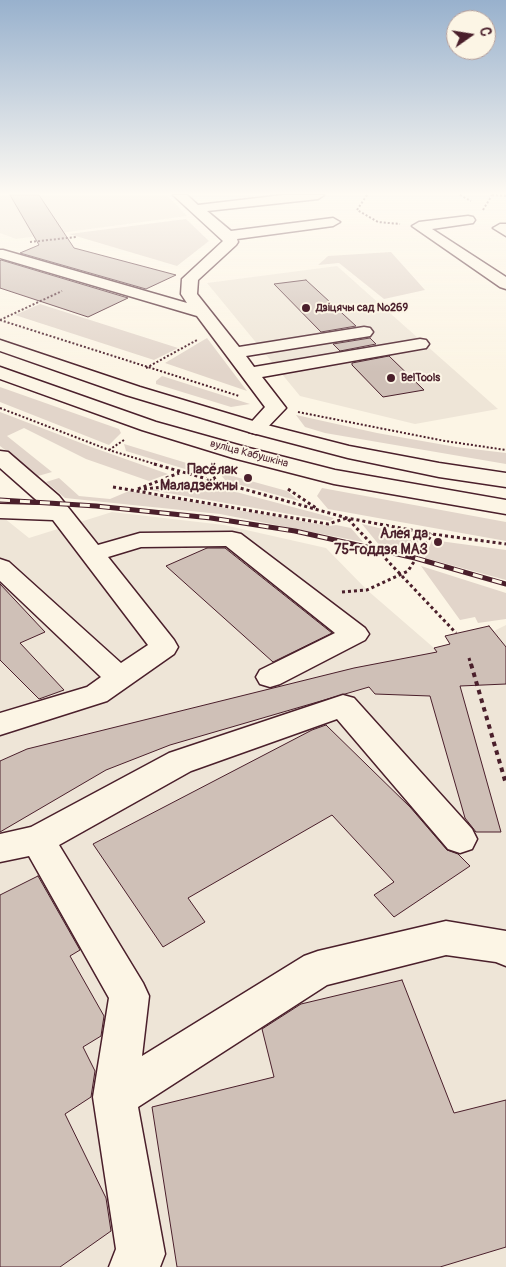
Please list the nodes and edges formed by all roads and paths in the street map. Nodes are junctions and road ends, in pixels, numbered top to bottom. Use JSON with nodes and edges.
{"nodes":[{"id":1,"x":3,"y":254,"type":"dead end"},
{"id":2,"x":218,"y":254,"type":"edge"},
{"id":3,"x":461,"y":254,"type":"edge"},
{"id":4,"x":506,"y":284,"type":"edge"},
{"id":5,"x":70,"y":287,"type":"dead end"},
{"id":6,"x":204,"y":314,"type":"junction"},
{"id":7,"x":0,"y":320,"type":"edge"},
{"id":8,"x":215,"y":331,"type":"junction"},
{"id":9,"x":364,"y":332,"type":"dead end"},
{"id":10,"x":420,"y":344,"type":"dead end"},
{"id":11,"x":0,"y":345,"type":"edge"},
{"id":12,"x":234,"y":353,"type":"junction"},
{"id":13,"x":146,"y":368,"type":"dead end"},
{"id":14,"x":0,"y":373,"type":"edge"},
{"id":15,"x":250,"y":374,"type":"junction"},
{"id":16,"x":0,"y":408,"type":"edge"},
{"id":17,"x":256,"y":428,"type":"junction"},
{"id":18,"x":0,"y":456,"type":"edge"},
{"id":19,"x":208,"y":466,"type":"dead end"},
{"id":20,"x":179,"y":472,"type":"junction"},
{"id":21,"x":506,"y":480,"type":"edge"},
{"id":22,"x":215,"y":483,"type":"junction"},
{"id":23,"x":113,"y":487,"type":"dead end"},
{"id":24,"x":138,"y":490,"type":"junction"},
{"id":25,"x":506,"y":507,"type":"edge"},
{"id":26,"x":0,"y":511,"type":"edge"},
{"id":27,"x":60,"y":513,"type":"junction"},
{"id":28,"x":347,"y":518,"type":"junction"},
{"id":29,"x":432,"y":534,"type":"junction"},
{"id":30,"x":506,"y":544,"type":"edge"},
{"id":31,"x":92,"y":554,"type":"junction"},
{"id":32,"x":0,"y":567,"type":"edge"},
{"id":33,"x":400,"y":575,"type":"junction"},
{"id":34,"x":302,"y":594,"type":"junction"},
{"id":35,"x":456,"y":633,"type":"dead end"},
{"id":36,"x":468,"y":658,"type":"dead end"},
{"id":37,"x":270,"y":677,"type":"dead end"},
{"id":38,"x":120,"y":678,"type":"junction"},
{"id":39,"x":0,"y":724,"type":"edge"},
{"id":40,"x":506,"y":784,"type":"edge"},
{"id":41,"x":460,"y":839,"type":"dead end"},
{"id":42,"x":38,"y":840,"type":"junction"},
{"id":43,"x":0,"y":848,"type":"edge"},
{"id":44,"x":506,"y":949,"type":"edge"},
{"id":45,"x":115,"y":1097,"type":"junction"},
{"id":46,"x":133,"y":1267,"type":"edge"}],
"edges":[{"from":1,"to":6,"type":"main road"},
{"from":2,"to":6,"type":"main road"},
{"from":3,"to":4,"type":"main road"},
{"from":5,"to":7,"type":"path"},
{"from":6,"to":8,"type":"main road"},
{"from":8,"to":12,"type":"main road"},
{"from":8,"to":13,"type":"path"},
{"from":9,"to":12,"type":"main road"},
{"from":10,"to":15,"type":"main road"},
{"from":11,"to":17,"type":"main road","name":"вуліца Кабушкіна"},
{"from":12,"to":15,"type":"main road"},
{"from":14,"to":25,"type":"main road","name":"вуліца Кабушкіна"},
{"from":15,"to":17,"type":"main road"},
{"from":16,"to":20,"type":"path"},
{"from":17,"to":21,"type":"main road","name":"вуліца Кабушкіна"},
{"from":18,"to":27,"type":"main road"},
{"from":19,"to":22,"type":"path"},
{"from":20,"to":22,"type":"path"},
{"from":20,"to":24,"type":"path"},
{"from":22,"to":24,"type":"path"},
{"from":22,"to":28,"type":"path"},
{"from":23,"to":24,"type":"path"},
{"from":24,"to":28,"type":"path"},
{"from":26,"to":27,"type":"main road"},
{"from":27,"to":31,"type":"main road"},
{"from":28,"to":29,"type":"path"},
{"from":28,"to":33,"type":"path"},
{"from":29,"to":30,"type":"path"},
{"from":29,"to":33,"type":"path"},
{"from":31,"to":34,"type":"main road"},
{"from":31,"to":38,"type":"main road"},
{"from":32,"to":38,"type":"main road"},
{"from":33,"to":34,"type":"path"},
{"from":33,"to":35,"type":"path"},
{"from":34,"to":37,"type":"main road"},
{"from":36,"to":40,"type":"path"},
{"from":38,"to":39,"type":"main road"},
{"from":41,"to":42,"type":"main road"},
{"from":42,"to":43,"type":"main road"},
{"from":42,"to":45,"type":"main road"},
{"from":44,"to":45,"type":"main road"},
{"from":45,"to":46,"type":"main road"}]}
